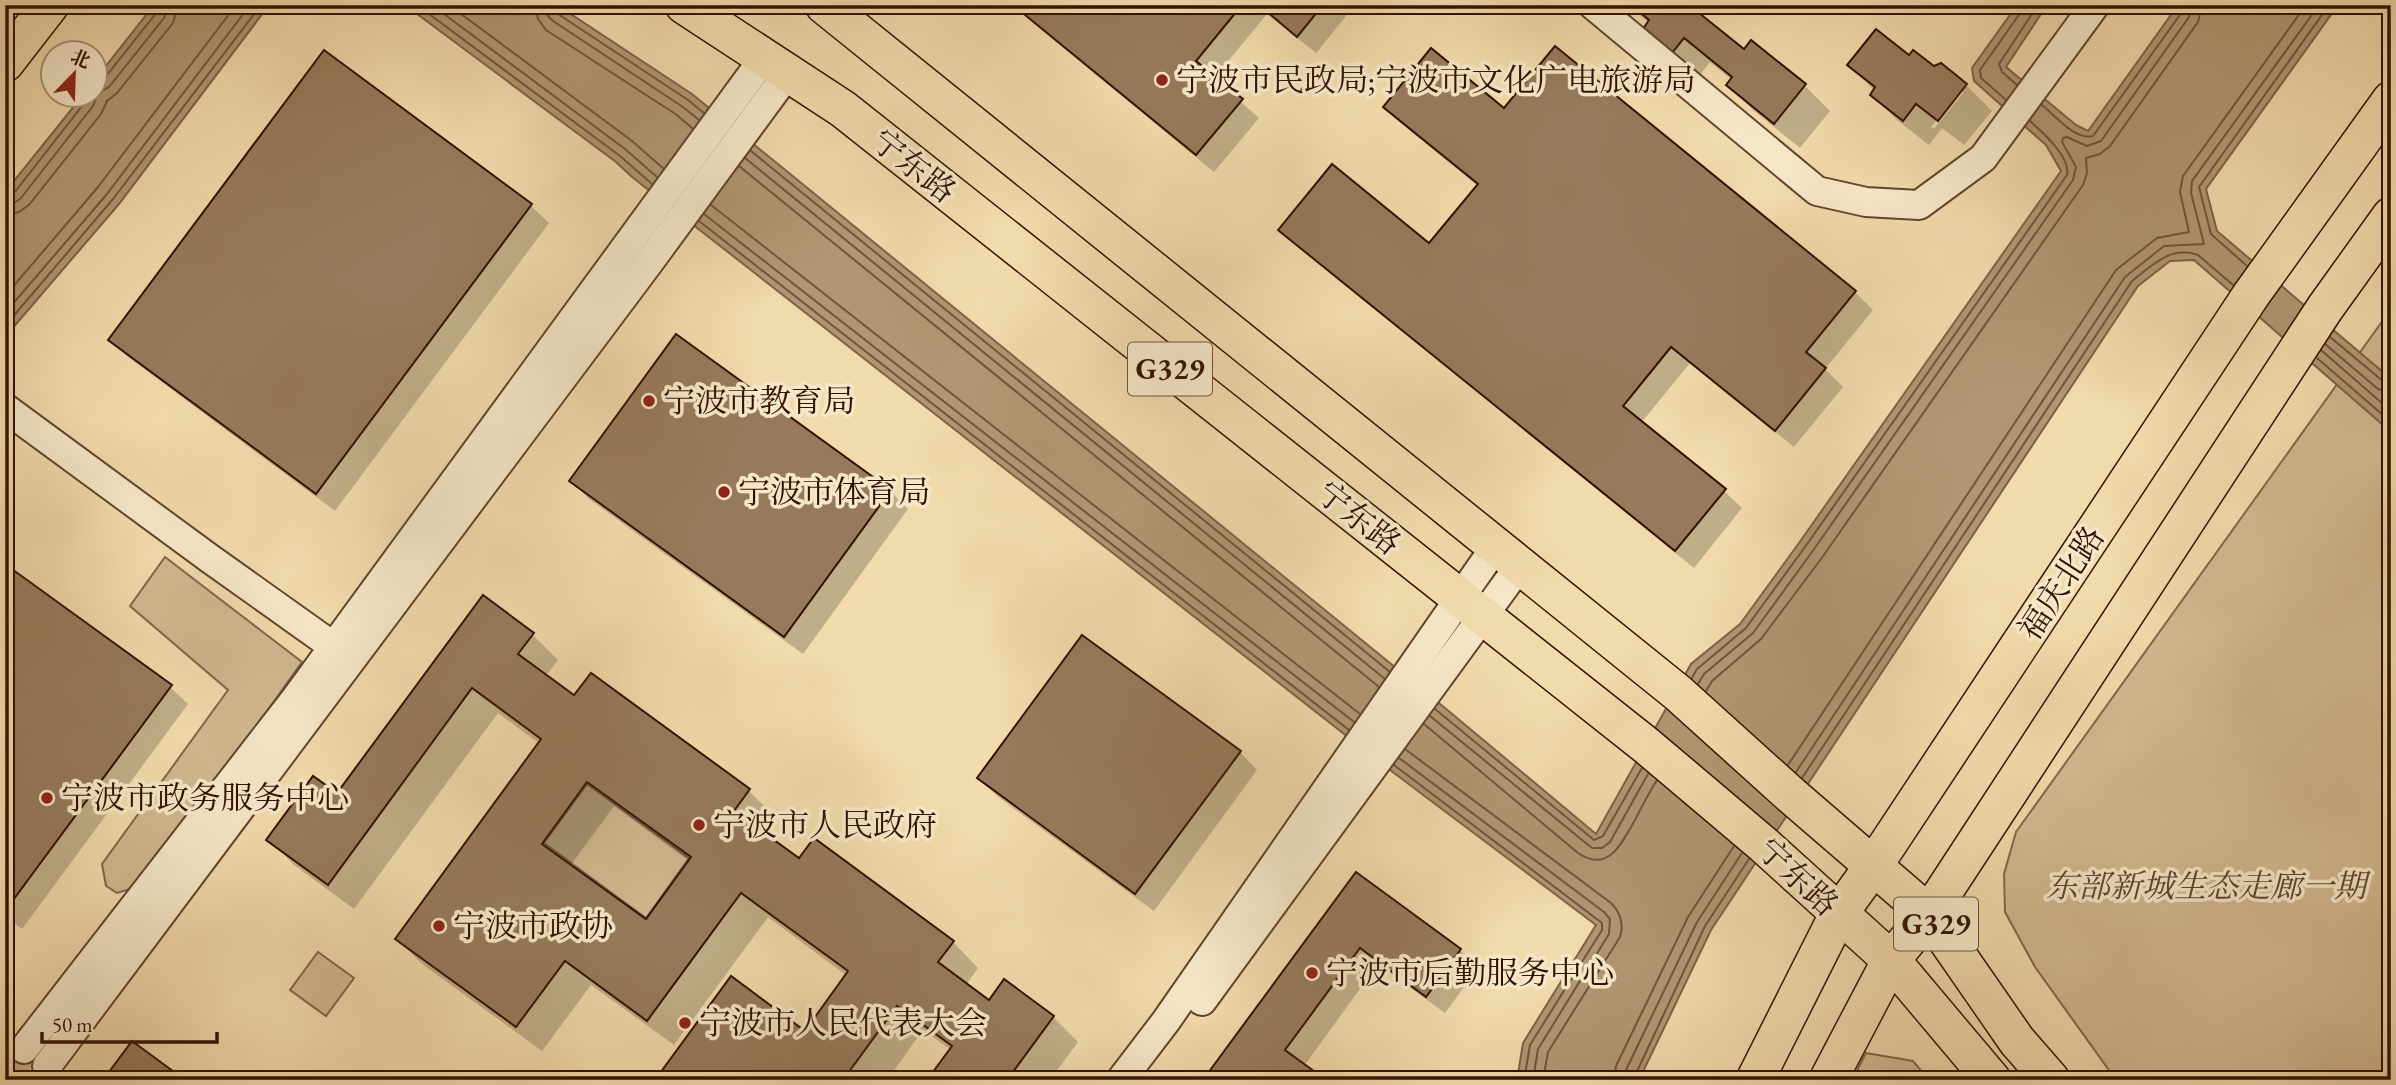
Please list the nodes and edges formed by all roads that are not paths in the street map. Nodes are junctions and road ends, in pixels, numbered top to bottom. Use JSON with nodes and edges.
{"nodes":[{"id":1,"x":684,"y":5,"type":"edge"},
{"id":2,"x":1593,"y":5,"type":"edge"},
{"id":3,"x":2095,"y":5,"type":"edge"},
{"id":4,"x":828,"y":7,"type":"edge"},
{"id":5,"x":38,"y":9,"type":"edge"},
{"id":6,"x":5,"y":63,"type":"edge"},
{"id":7,"x":776,"y":66,"type":"junction"},
{"id":8,"x":2391,"y":100,"type":"edge"},
{"id":9,"x":2391,"y":216,"type":"edge"},
{"id":10,"x":5,"y":408,"type":"edge"},
{"id":11,"x":5,"y":429,"type":"edge"},
{"id":12,"x":1508,"y":555,"type":"junction"},
{"id":13,"x":1471,"y":607,"type":"junction"},
{"id":14,"x":337,"y":659,"type":"junction"},
{"id":15,"x":1874,"y":865,"type":"junction"},
{"id":16,"x":1838,"y":915,"type":"junction"},
{"id":17,"x":1929,"y":915,"type":"junction"},
{"id":18,"x":1891,"y":960,"type":"junction"},
{"id":19,"x":28,"y":1058,"type":"edge"},
{"id":20,"x":1121,"y":1080,"type":"edge"},
{"id":21,"x":1144,"y":1080,"type":"edge"},
{"id":22,"x":1755,"y":1080,"type":"edge"},
{"id":23,"x":1828,"y":1080,"type":"edge"},
{"id":24,"x":1992,"y":1080,"type":"edge"},
{"id":25,"x":2051,"y":1080,"type":"edge"}],
"edges":[{"from":1,"to":7,"type":"main road","name":"宁东路","number":"G329"},
{"from":2,"to":3,"type":"street"},
{"from":4,"to":12,"type":"main road","name":"宁东路","number":"G329"},
{"from":5,"to":6,"type":"main road"},
{"from":7,"to":13,"type":"main road","name":"宁东路","number":"G329"},
{"from":7,"to":14,"type":"street"},
{"from":8,"to":15,"type":"main road","name":"福庆北路"},
{"from":9,"to":17,"type":"main road"},
{"from":10,"to":14,"type":"street"},
{"from":11,"to":14,"type":"street"},
{"from":12,"to":13,"type":"street"},
{"from":12,"to":15,"type":"main road","name":"宁东路","number":"G329"},
{"from":13,"to":16,"type":"main road","name":"宁东路","number":"G329"},
{"from":13,"to":20,"type":"street"},
{"from":13,"to":21,"type":"street"},
{"from":14,"to":19,"type":"street"},
{"from":15,"to":16,"type":"main road","name":"福庆北路"},
{"from":15,"to":17,"type":"main road","name":"宁东路","number":"G329"},
{"from":16,"to":18,"type":"main road","name":"宁东路","number":"G329"},
{"from":16,"to":22,"type":"main road","name":"福庆北路"},
{"from":17,"to":18,"type":"main road"},
{"from":17,"to":25,"type":"main road","name":"宁东路","number":"G329"},
{"from":18,"to":23,"type":"main road"},
{"from":18,"to":24,"type":"main road","name":"宁东路","number":"G329"}]}
